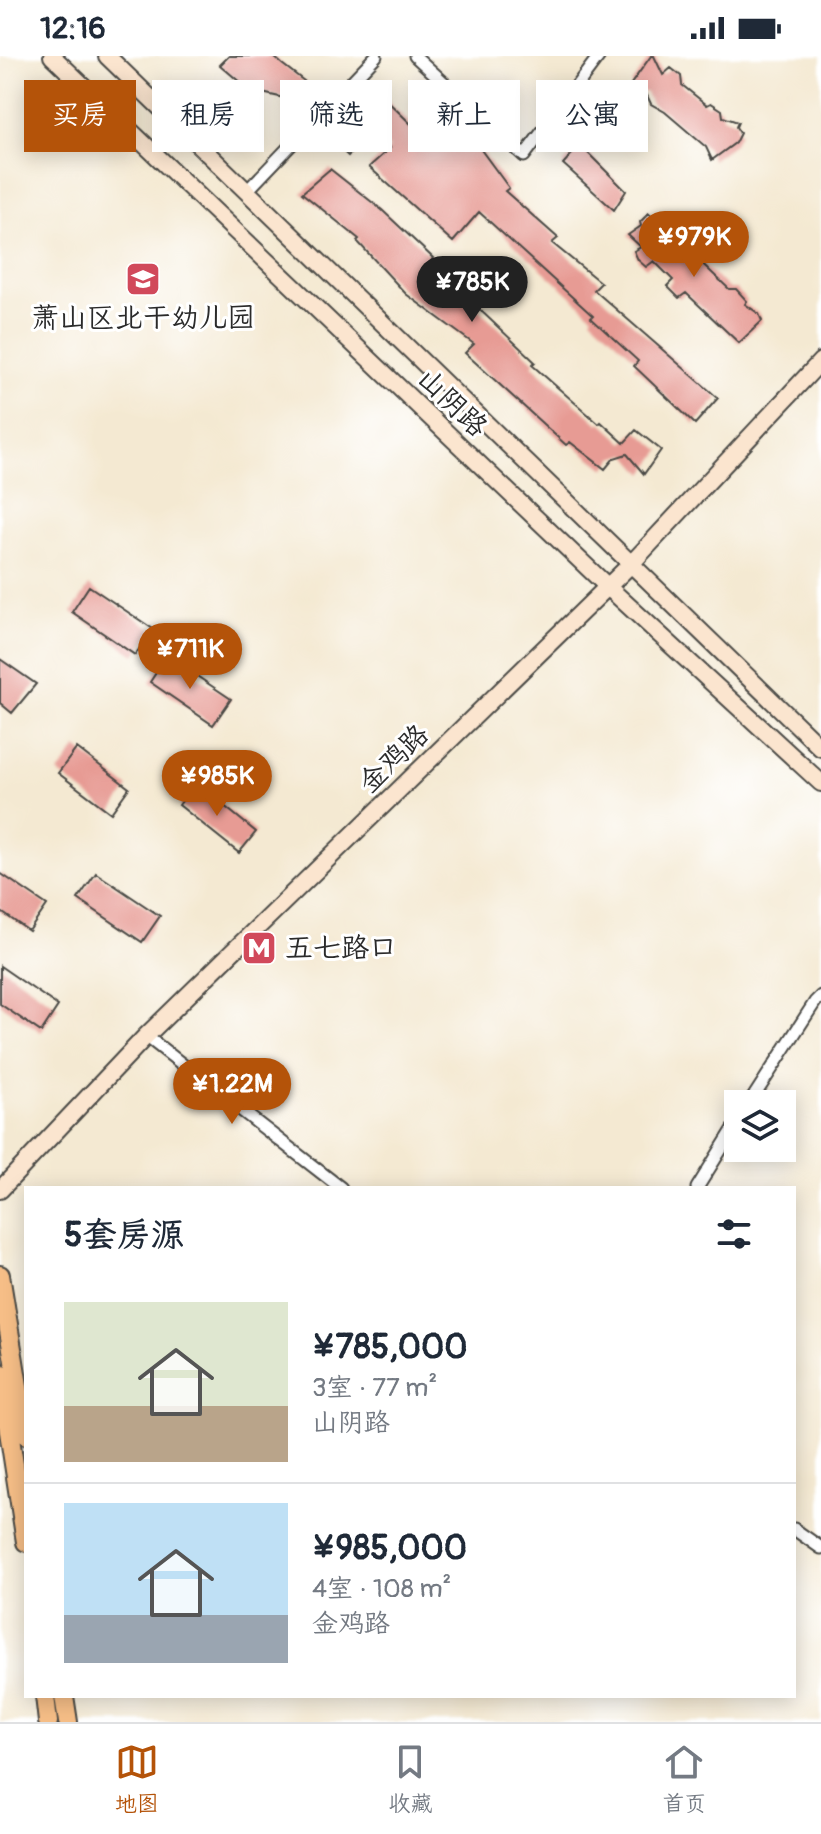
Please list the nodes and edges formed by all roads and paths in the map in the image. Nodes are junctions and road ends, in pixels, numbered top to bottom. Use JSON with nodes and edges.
{"nodes":[{"id":1,"x":52,"y":56,"type":"edge"},
{"id":2,"x":107,"y":56,"type":"edge"},
{"id":3,"x":376,"y":56,"type":"edge"},
{"id":4,"x":415,"y":56,"type":"edge"},
{"id":5,"x":599,"y":56,"type":"edge"},
{"id":6,"x":246,"y":192,"type":"junction"},
{"id":7,"x":821,"y":361,"type":"edge"},
{"id":8,"x":631,"y":564,"type":"junction"},
{"id":9,"x":608,"y":587,"type":"junction"},
{"id":10,"x":821,"y":748,"type":"edge"},
{"id":11,"x":821,"y":783,"type":"edge"},
{"id":12,"x":821,"y":996,"type":"edge"},
{"id":13,"x":146,"y":1036,"type":"junction"},
{"id":14,"x":758,"y":1090,"type":"edge"},
{"id":15,"x":724,"y":1145,"type":"edge"},
{"id":16,"x":338,"y":1186,"type":"edge"},
{"id":17,"x":698,"y":1186,"type":"edge"},
{"id":18,"x":0,"y":1190,"type":"edge"},
{"id":19,"x":0,"y":1275,"type":"edge"},
{"id":20,"x":0,"y":1373,"type":"edge"},
{"id":21,"x":24,"y":1423,"type":"edge"},
{"id":22,"x":24,"y":1529,"type":"edge"},
{"id":23,"x":796,"y":1530,"type":"edge"},
{"id":24,"x":821,"y":1548,"type":"edge"},
{"id":25,"x":45,"y":1698,"type":"edge"},
{"id":26,"x":64,"y":1698,"type":"edge"},
{"id":27,"x":48,"y":1722,"type":"edge"},
{"id":28,"x":68,"y":1722,"type":"edge"}],
"edges":[{"from":1,"to":9,"type":"main road","name":"山阴路"},
{"from":2,"to":6,"type":"main road","name":"山阴路"},
{"from":3,"to":6,"type":"street"},
{"from":4,"to":5,"type":"street"},
{"from":6,"to":8,"type":"main road","name":"山阴路"},
{"from":7,"to":8,"type":"main road","name":"金鸡路"},
{"from":8,"to":9,"type":"main road","name":"金鸡路"},
{"from":8,"to":10,"type":"main road","name":"山阴路"},
{"from":9,"to":11,"type":"main road","name":"山阴路"},
{"from":9,"to":13,"type":"main road","name":"金鸡路"},
{"from":12,"to":14,"type":"street"},
{"from":13,"to":16,"type":"street"},
{"from":13,"to":18,"type":"main road","name":"金鸡路"},
{"from":15,"to":17,"type":"street"},
{"from":19,"to":21,"type":"main road"},
{"from":20,"to":22,"type":"main road"},
{"from":23,"to":24,"type":"street"},
{"from":25,"to":27,"type":"main road"},
{"from":26,"to":28,"type":"main road"}]}
